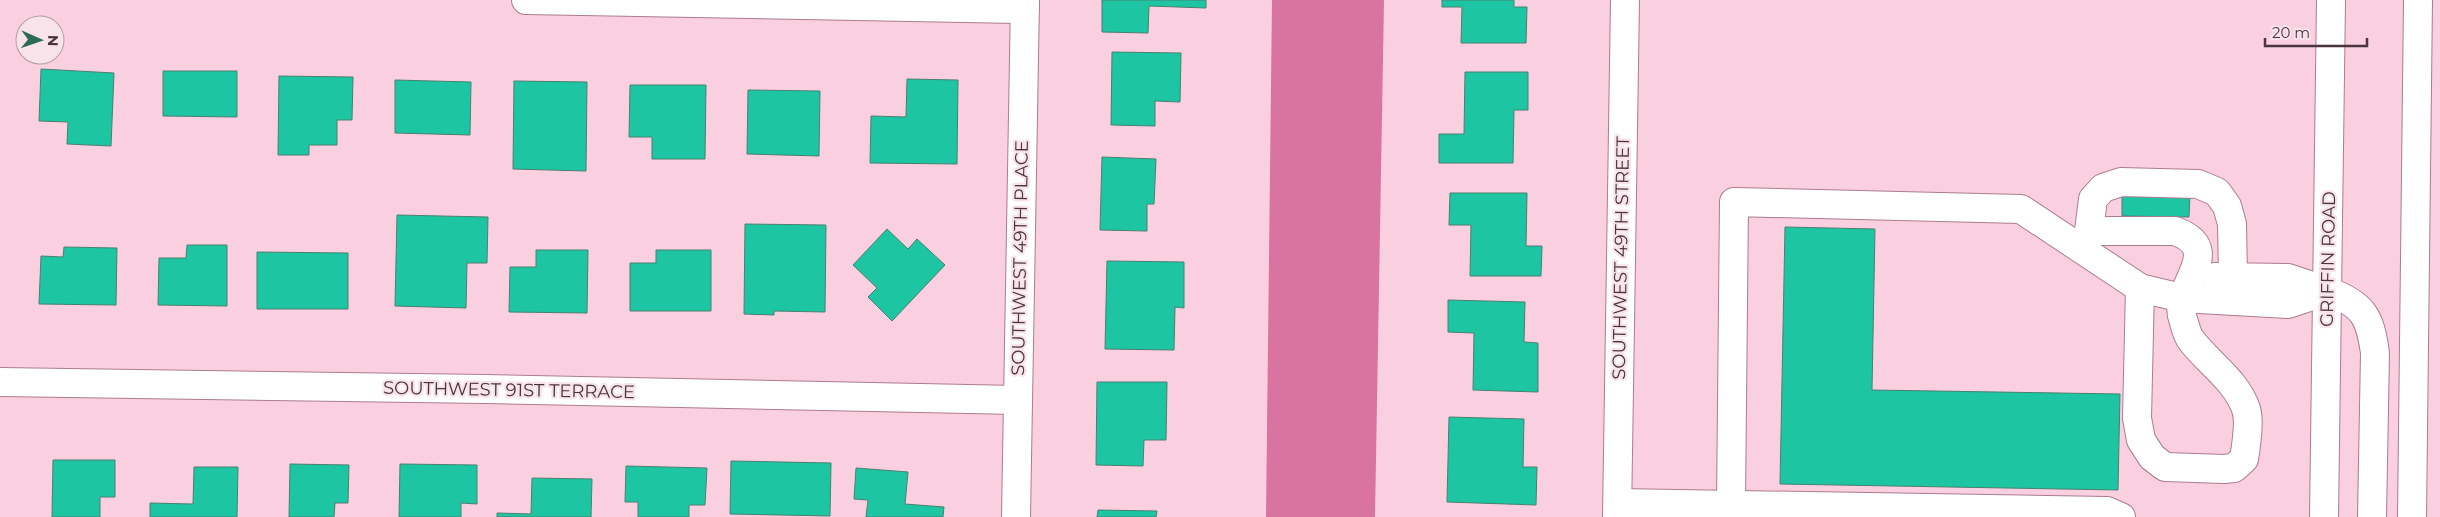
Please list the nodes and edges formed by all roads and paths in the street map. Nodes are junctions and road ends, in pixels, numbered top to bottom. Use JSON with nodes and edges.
{"nodes":[{"id":1,"x":526,"y":0,"type":"edge"},
{"id":2,"x":1625,"y":0,"type":"edge"},
{"id":3,"x":2331,"y":0,"type":"edge"},
{"id":4,"x":2418,"y":0,"type":"edge"},
{"id":5,"x":1025,"y":4,"type":"edge"},
{"id":6,"x":2085,"y":240,"type":"junction"},
{"id":7,"x":2233,"y":276,"type":"junction"},
{"id":8,"x":2187,"y":287,"type":"junction"},
{"id":9,"x":2140,"y":288,"type":"junction"},
{"id":10,"x":2327,"y":291,"type":"junction"},
{"id":11,"x":0,"y":382,"type":"edge"},
{"id":12,"x":1017,"y":400,"type":"junction"},
{"id":13,"x":1731,"y":505,"type":"junction"},
{"id":14,"x":1618,"y":510,"type":"edge"},
{"id":15,"x":1016,"y":517,"type":"edge"},
{"id":16,"x":2121,"y":517,"type":"edge"},
{"id":17,"x":2324,"y":517,"type":"edge"},
{"id":18,"x":2372,"y":517,"type":"edge"},
{"id":19,"x":2412,"y":517,"type":"edge"}],
"edges":[{"from":1,"to":5,"type":"street"},
{"from":2,"to":14,"type":"street","name":"SOUTHWEST 49TH STREET"},
{"from":3,"to":10,"type":"street","name":"GRIFFIN ROAD"},
{"from":4,"to":19,"type":"street"},
{"from":5,"to":12,"type":"street","name":"SOUTHWEST 49TH PLACE"},
{"from":6,"to":7,"type":"street"},
{"from":6,"to":8,"type":"street"},
{"from":6,"to":9,"type":"street"},
{"from":6,"to":13,"type":"street"},
{"from":7,"to":8,"type":"street"},
{"from":7,"to":10,"type":"street"},
{"from":8,"to":9,"type":"street"},
{"from":8,"to":9,"type":"street"},
{"from":8,"to":10,"type":"street"},
{"from":10,"to":17,"type":"street","name":"GRIFFIN ROAD"},
{"from":10,"to":18,"type":"street"},
{"from":11,"to":12,"type":"street","name":"SOUTHWEST 91ST TERRACE"},
{"from":12,"to":15,"type":"street","name":"SOUTHWEST 49TH PLACE"},
{"from":13,"to":14,"type":"street"},
{"from":13,"to":16,"type":"street"}]}
